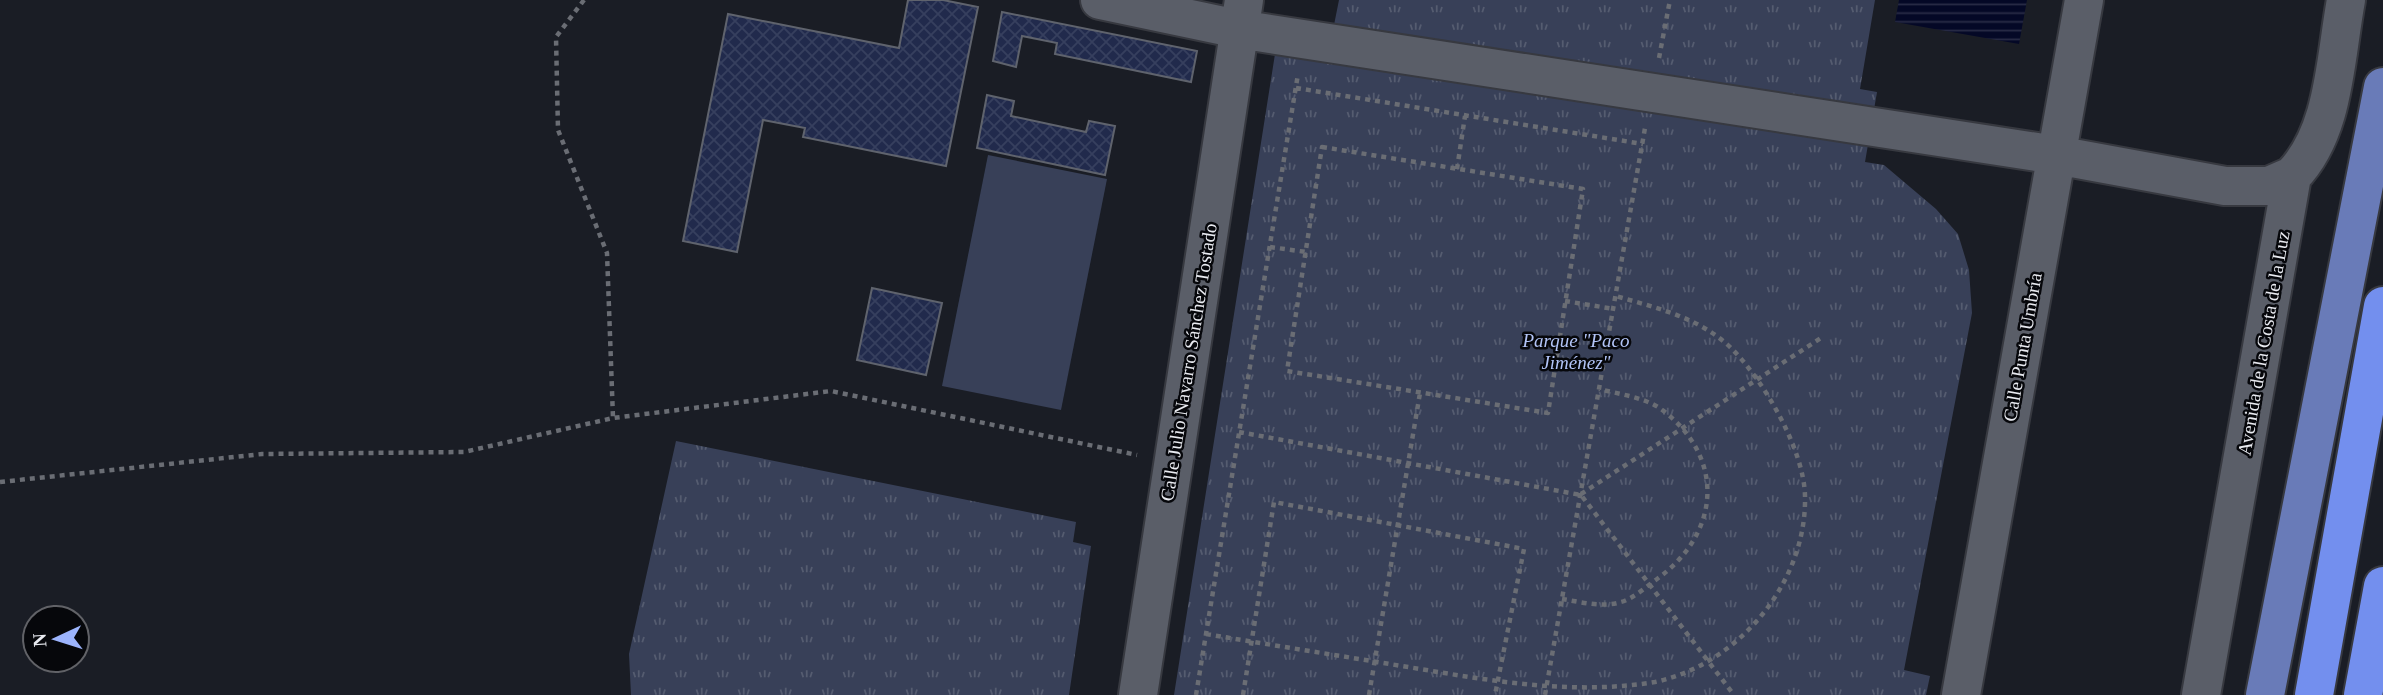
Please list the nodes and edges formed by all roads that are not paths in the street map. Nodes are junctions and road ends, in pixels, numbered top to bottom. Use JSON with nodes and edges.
{"nodes":[{"id":1,"x":1100,"y":0,"type":"edge"},
{"id":2,"x":2084,"y":0,"type":"edge"},
{"id":3,"x":2346,"y":0,"type":"edge"},
{"id":4,"x":1241,"y":15,"type":"edge"},
{"id":5,"x":2383,"y":87,"type":"edge"},
{"id":6,"x":2056,"y":155,"type":"junction"},
{"id":7,"x":2292,"y":176,"type":"junction"},
{"id":8,"x":2383,"y":306,"type":"edge"},
{"id":9,"x":2383,"y":586,"type":"edge"},
{"id":10,"x":1138,"y":695,"type":"edge"},
{"id":11,"x":1961,"y":695,"type":"edge"},
{"id":12,"x":2201,"y":695,"type":"edge"},
{"id":13,"x":2265,"y":695,"type":"edge"},
{"id":14,"x":2314,"y":695,"type":"edge"},
{"id":15,"x":2363,"y":695,"type":"edge"}],
"edges":[{"from":1,"to":4,"type":"street"},
{"from":2,"to":6,"type":"street","name":"Calle Punta Umbría"},
{"from":3,"to":7,"type":"street","name":"Avenida de la Costa de la Luz"},
{"from":4,"to":6,"type":"street"},
{"from":4,"to":10,"type":"street","name":"Calle Julio Navarro Sánchez Tostado"},
{"from":5,"to":13,"type":"main road"},
{"from":6,"to":7,"type":"street"},
{"from":6,"to":11,"type":"street","name":"Calle Punta Umbría"},
{"from":7,"to":12,"type":"street","name":"Avenida de la Costa de la Luz"},
{"from":8,"to":14,"type":"highway"},
{"from":9,"to":15,"type":"highway"}]}
